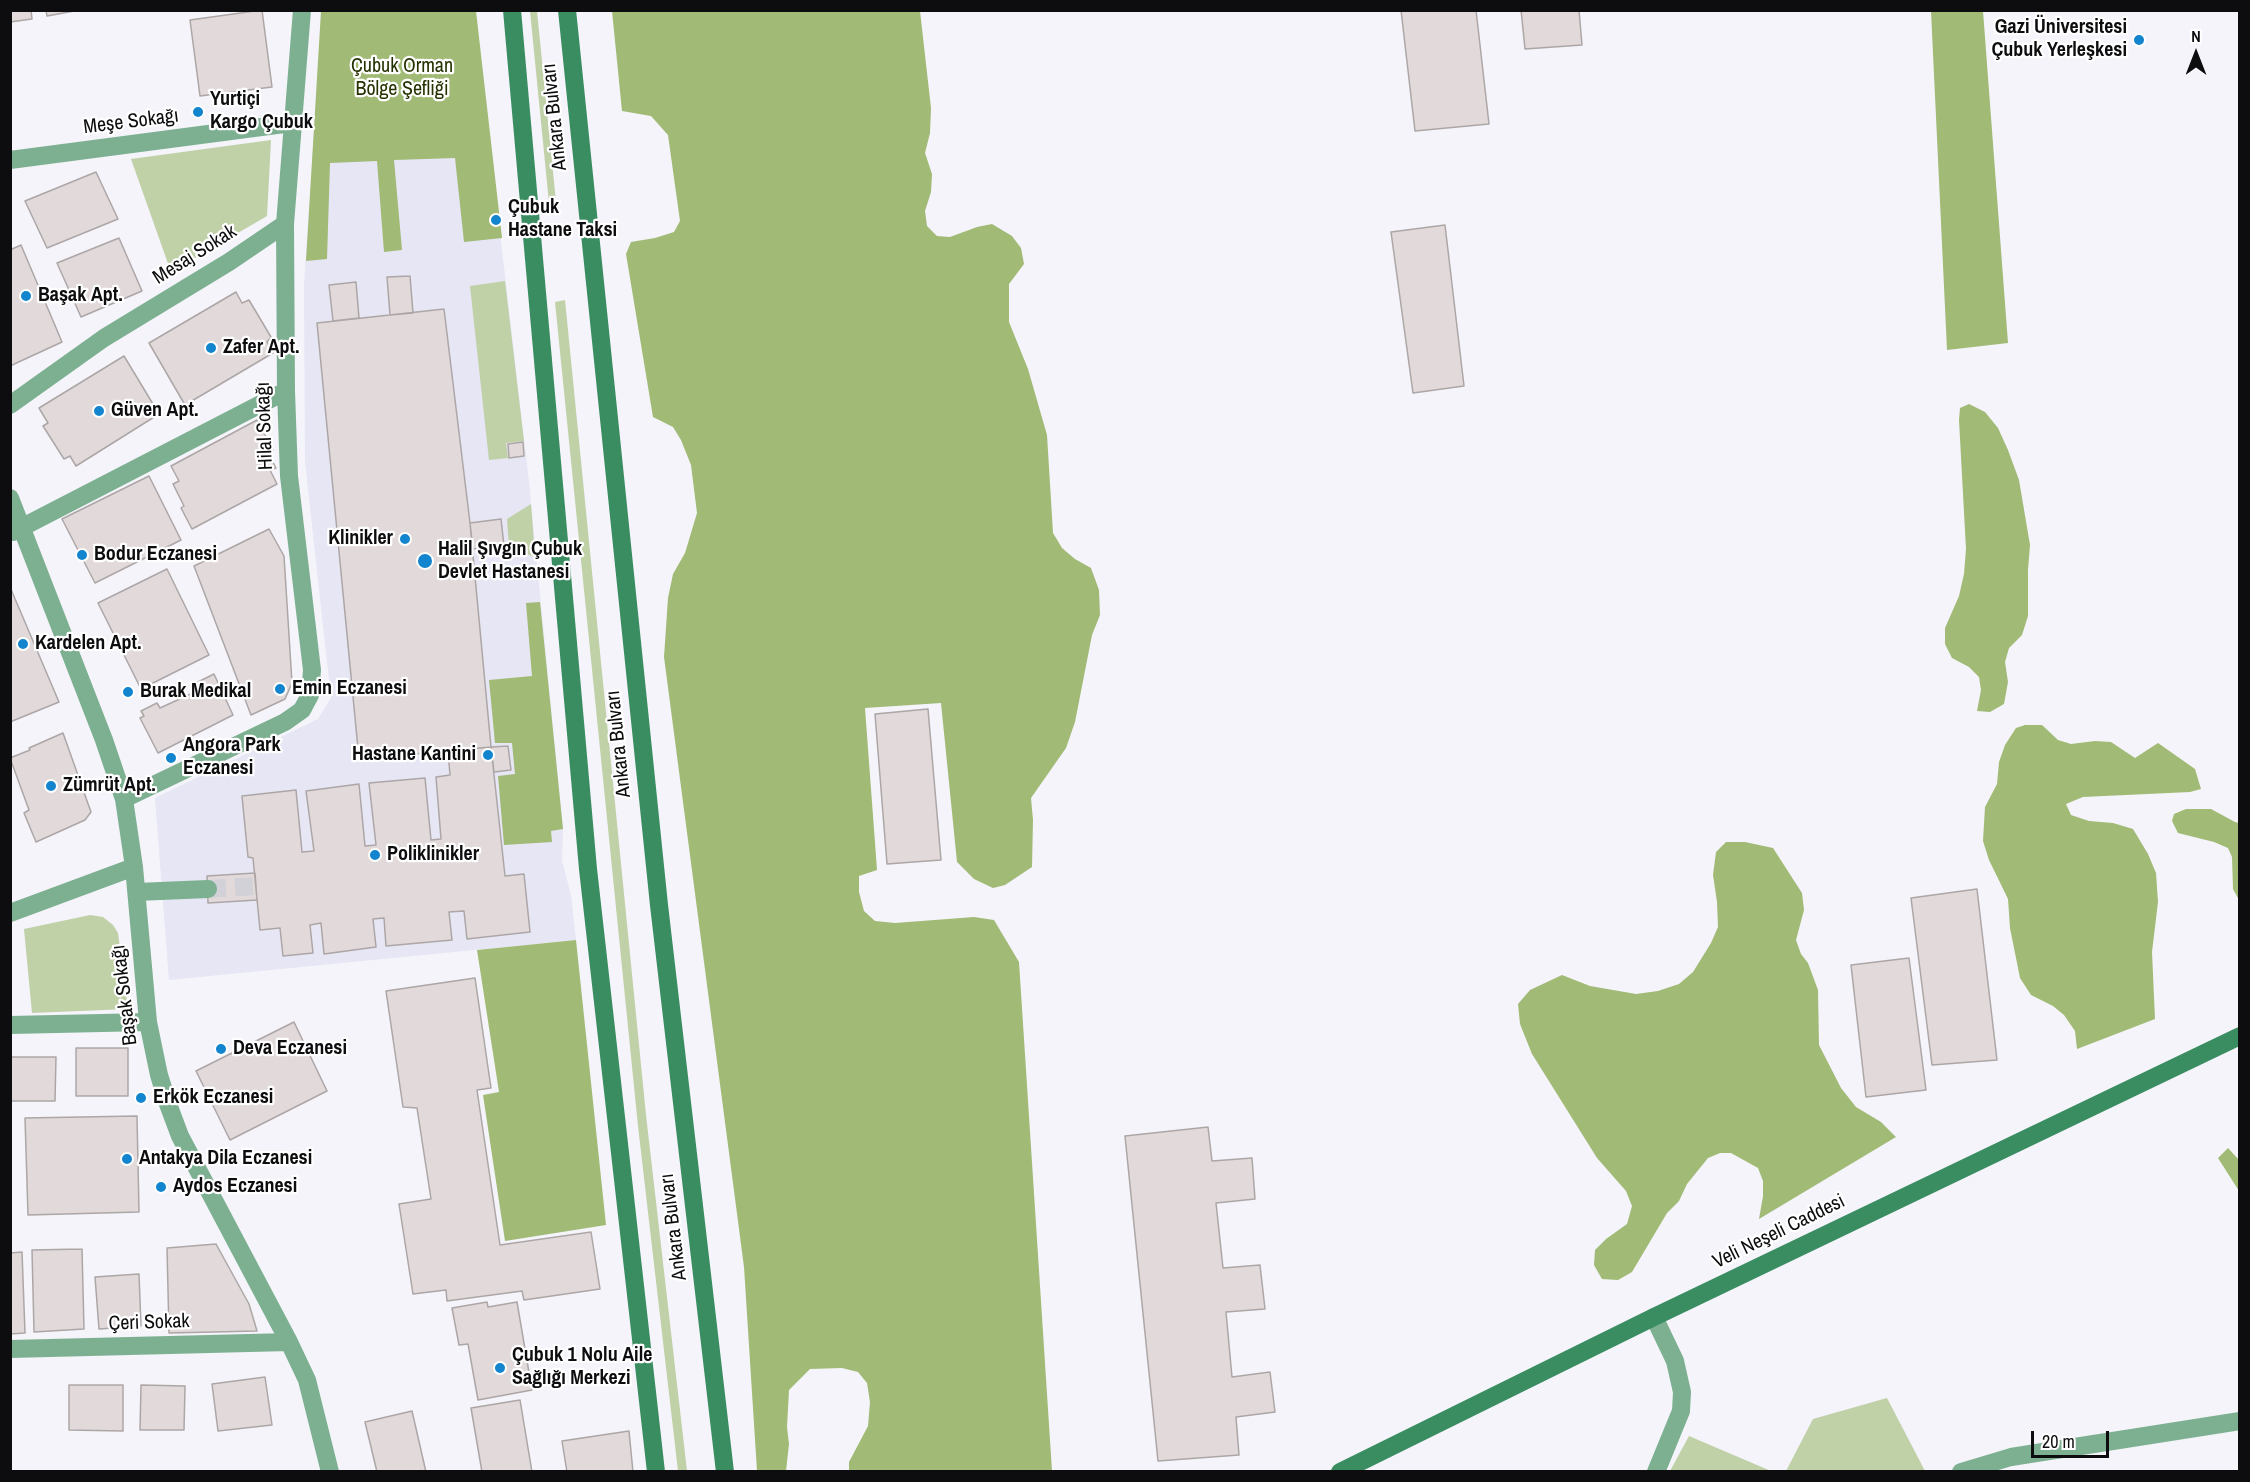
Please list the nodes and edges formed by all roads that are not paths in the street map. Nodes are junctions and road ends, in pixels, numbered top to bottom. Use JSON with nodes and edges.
{"nodes":[{"id":1,"x":302,"y":10,"type":"edge"},
{"id":2,"x":512,"y":10,"type":"edge"},
{"id":3,"x":567,"y":10,"type":"edge"},
{"id":4,"x":292,"y":123,"type":"junction"},
{"id":5,"x":10,"y":160,"type":"edge"},
{"id":6,"x":285,"y":224,"type":"junction"},
{"id":7,"x":286,"y":391,"type":"junction"},
{"id":8,"x":10,"y":405,"type":"edge"},
{"id":9,"x":10,"y":498,"type":"edge"},
{"id":10,"x":16,"y":530,"type":"edge"},
{"id":11,"x":124,"y":799,"type":"junction"},
{"id":12,"x":134,"y":867,"type":"junction"},
{"id":13,"x":208,"y":888,"type":"tunnel mouth"},
{"id":14,"x":136,"y":892,"type":"junction"},
{"id":15,"x":10,"y":913,"type":"edge"},
{"id":16,"x":148,"y":1022,"type":"junction"},
{"id":17,"x":10,"y":1025,"type":"edge"},
{"id":18,"x":2240,"y":1036,"type":"edge"},
{"id":19,"x":1654,"y":1317,"type":"junction"},
{"id":20,"x":289,"y":1342,"type":"junction"},
{"id":21,"x":10,"y":1349,"type":"edge"},
{"id":22,"x":2240,"y":1421,"type":"edge"},
{"id":23,"x":330,"y":1472,"type":"edge"},
{"id":24,"x":656,"y":1472,"type":"edge"},
{"id":25,"x":725,"y":1472,"type":"edge"},
{"id":26,"x":1340,"y":1472,"type":"edge"},
{"id":27,"x":1656,"y":1472,"type":"edge"},
{"id":28,"x":1961,"y":1472,"type":"edge"}],
"edges":[{"from":1,"to":4,"type":"street","name":"Hilal Sokağı"},
{"from":2,"to":24,"type":"main road","name":"Ankara Bulvarı"},
{"from":3,"to":25,"type":"main road","name":"Ankara Bulvarı"},
{"from":4,"to":5,"type":"street","name":"Meşe Sokağı"},
{"from":4,"to":6,"type":"street","name":"Hilal Sokağı"},
{"from":6,"to":7,"type":"street","name":"Hilal Sokağı"},
{"from":6,"to":8,"type":"street","name":"Mesaj Sokak"},
{"from":7,"to":10,"type":"street"},
{"from":7,"to":11,"type":"street","name":"Hilal Sokağı"},
{"from":9,"to":10,"type":"street","name":"Başak Sokağı"},
{"from":10,"to":11,"type":"street","name":"Başak Sokağı"},
{"from":11,"to":12,"type":"street","name":"Başak Sokağı"},
{"from":12,"to":14,"type":"street","name":"Başak Sokağı"},
{"from":12,"to":15,"type":"street"},
{"from":13,"to":14,"type":"street"},
{"from":14,"to":16,"type":"street","name":"Başak Sokağı"},
{"from":16,"to":17,"type":"street"},
{"from":16,"to":20,"type":"street","name":"Başak Sokağı"},
{"from":18,"to":19,"type":"main road","name":"Veli Neşeli Caddesi"},
{"from":19,"to":26,"type":"main road","name":"Veli Neşeli Caddesi"},
{"from":19,"to":27,"type":"street"},
{"from":20,"to":21,"type":"street","name":"Çeri Sokak"},
{"from":20,"to":23,"type":"street","name":"Başak Sokağı"},
{"from":22,"to":28,"type":"street"}]}
